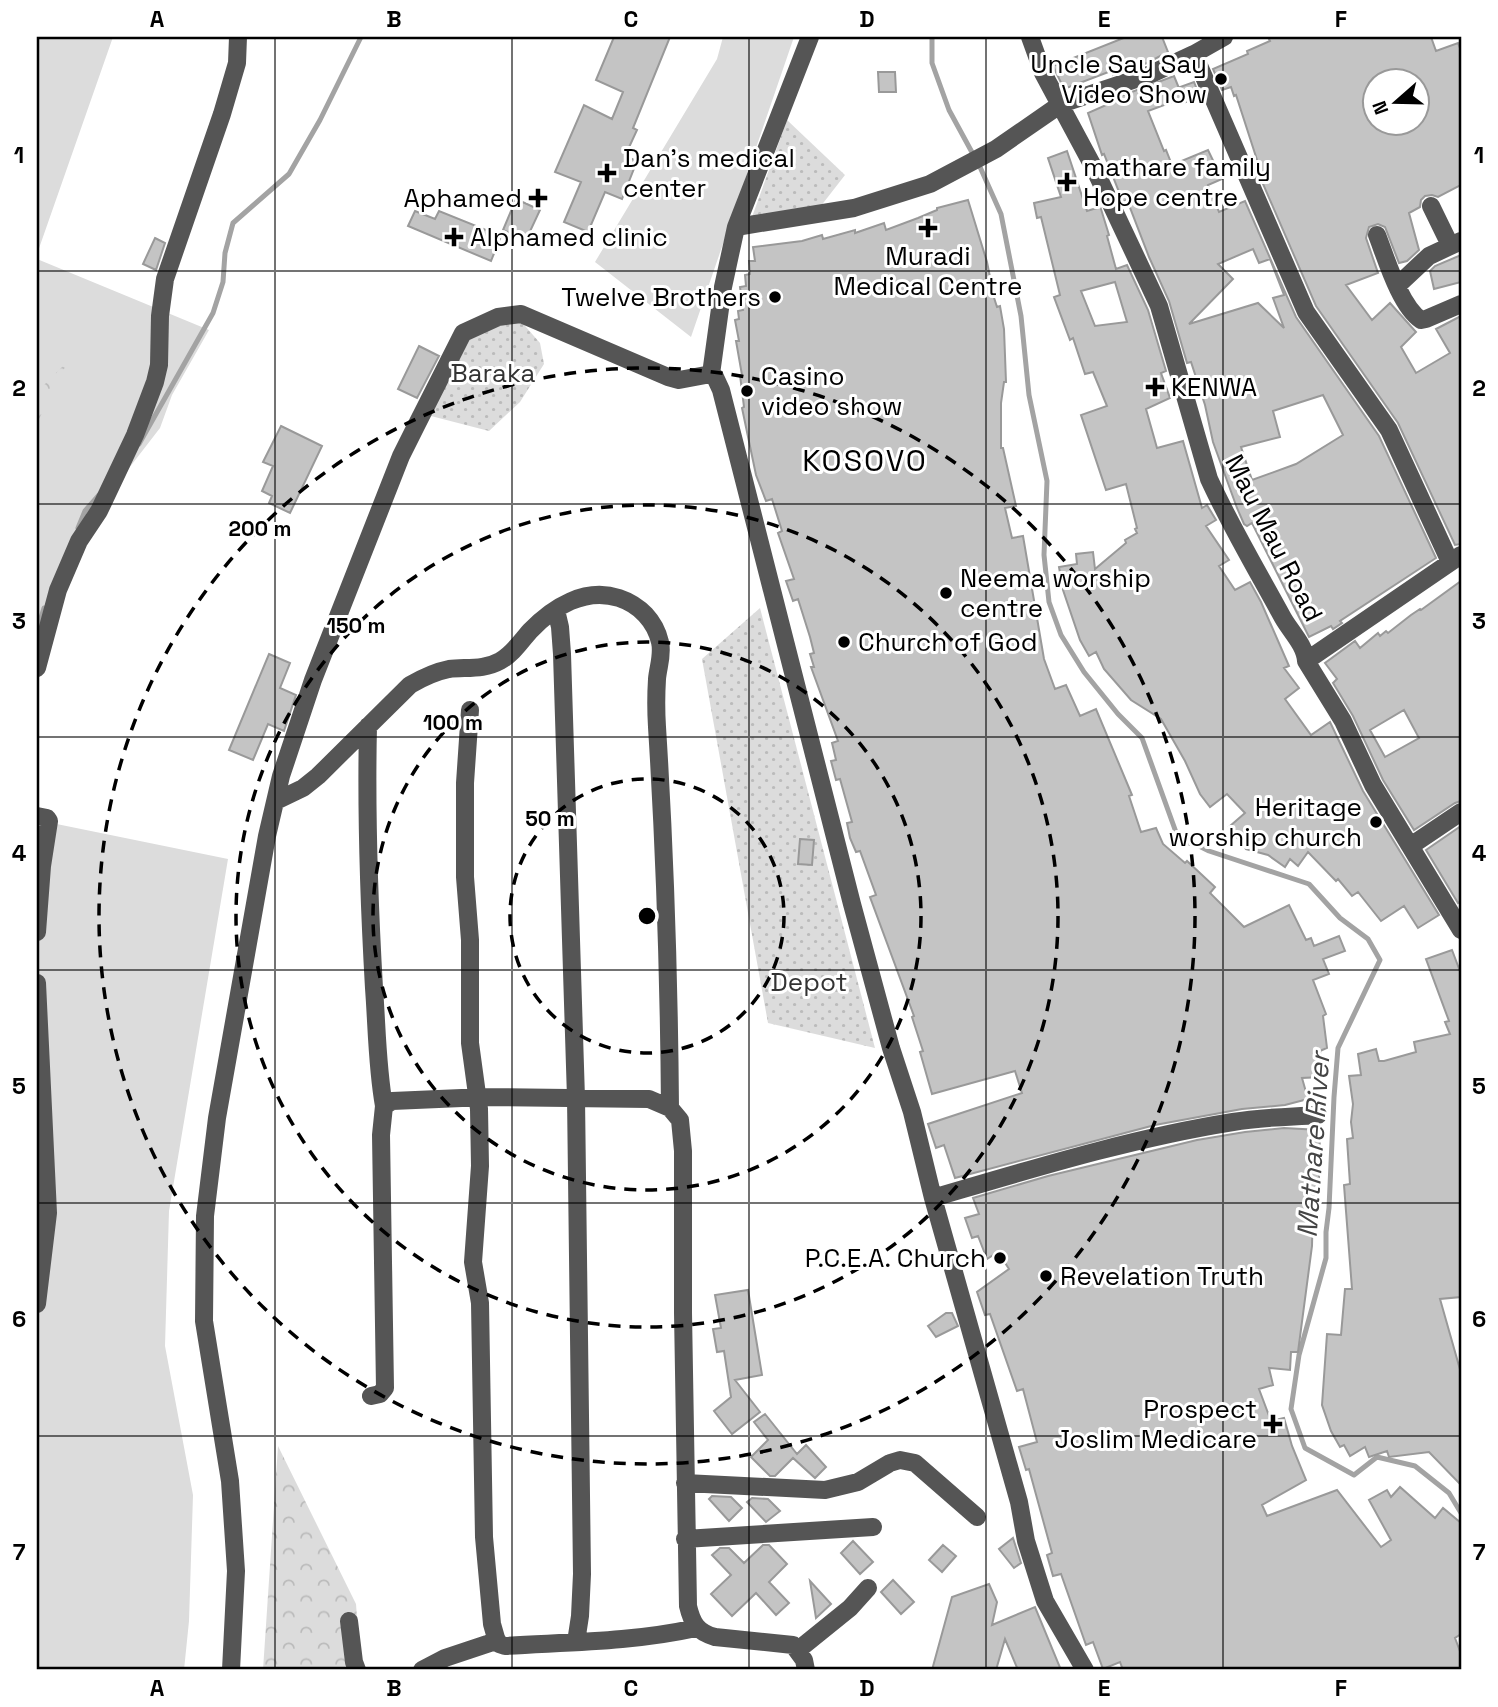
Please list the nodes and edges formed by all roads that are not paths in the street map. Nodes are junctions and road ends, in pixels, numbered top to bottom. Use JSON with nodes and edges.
{"nodes":[{"id":1,"x":238,"y":37,"type":"edge"},
{"id":2,"x":810,"y":37,"type":"edge"},
{"id":3,"x":1030,"y":37,"type":"edge"},
{"id":4,"x":1224,"y":37,"type":"edge"},
{"id":5,"x":1194,"y":54,"type":"junction"},
{"id":6,"x":1061,"y":104,"type":"junction"},
{"id":7,"x":1431,"y":206,"type":"dead end"},
{"id":8,"x":736,"y":227,"type":"junction"},
{"id":9,"x":1377,"y":235,"type":"dead end"},
{"id":10,"x":1456,"y":243,"type":"edge"},
{"id":11,"x":1397,"y":286,"type":"junction"},
{"id":12,"x":1461,"y":304,"type":"edge"},
{"id":13,"x":711,"y":374,"type":"junction"},
{"id":14,"x":1456,"y":559,"type":"edge"},
{"id":15,"x":556,"y":610,"type":"junction"},
{"id":16,"x":1306,"y":661,"type":"junction"},
{"id":17,"x":37,"y":668,"type":"edge"},
{"id":18,"x":470,"y":710,"type":"dead end"},
{"id":19,"x":368,"y":726,"type":"junction"},
{"id":20,"x":276,"y":801,"type":"junction"},
{"id":21,"x":1461,"y":812,"type":"edge"},
{"id":22,"x":37,"y":816,"type":"edge"},
{"id":23,"x":1412,"y":845,"type":"junction"},
{"id":24,"x":1461,"y":930,"type":"edge"},
{"id":25,"x":37,"y":932,"type":"edge"},
{"id":26,"x":37,"y":983,"type":"edge"},
{"id":27,"x":476,"y":1097,"type":"junction"},
{"id":28,"x":576,"y":1098,"type":"junction"},
{"id":29,"x":384,"y":1106,"type":"junction"},
{"id":30,"x":670,"y":1108,"type":"junction"},
{"id":31,"x":1318,"y":1115,"type":"dead end"},
{"id":32,"x":933,"y":1198,"type":"junction"},
{"id":33,"x":37,"y":1304,"type":"edge"},
{"id":34,"x":371,"y":1396,"type":"dead end"},
{"id":35,"x":685,"y":1483,"type":"junction"},
{"id":36,"x":977,"y":1517,"type":"dead end"},
{"id":37,"x":873,"y":1527,"type":"dead end"},
{"id":38,"x":685,"y":1539,"type":"junction"},
{"id":39,"x":867,"y":1588,"type":"dead end"},
{"id":40,"x":349,"y":1621,"type":"dead end"},
{"id":41,"x":696,"y":1628,"type":"junction"},
{"id":42,"x":496,"y":1639,"type":"junction"},
{"id":43,"x":576,"y":1642,"type":"junction"},
{"id":44,"x":798,"y":1650,"type":"junction"},
{"id":45,"x":231,"y":1670,"type":"edge"},
{"id":46,"x":357,"y":1670,"type":"edge"},
{"id":47,"x":422,"y":1670,"type":"edge"},
{"id":48,"x":806,"y":1670,"type":"edge"},
{"id":49,"x":1085,"y":1670,"type":"edge"}],
"edges":[{"from":1,"to":17,"type":"street"},
{"from":2,"to":8,"type":"street"},
{"from":3,"to":6,"type":"street","name":"Mau Mau Road"},
{"from":4,"to":5,"type":"street"},
{"from":5,"to":6,"type":"street"},
{"from":5,"to":14,"type":"street"},
{"from":6,"to":8,"type":"street"},
{"from":6,"to":16,"type":"street","name":"Mau Mau Road"},
{"from":7,"to":10,"type":"street"},
{"from":8,"to":13,"type":"street"},
{"from":9,"to":11,"type":"street"},
{"from":10,"to":11,"type":"street"},
{"from":11,"to":12,"type":"street"},
{"from":13,"to":20,"type":"street"},
{"from":13,"to":32,"type":"street"},
{"from":14,"to":16,"type":"street"},
{"from":15,"to":19,"type":"street"},
{"from":15,"to":28,"type":"street"},
{"from":15,"to":30,"type":"street"},
{"from":16,"to":23,"type":"street","name":"Mau Mau Road"},
{"from":18,"to":27,"type":"street"},
{"from":19,"to":20,"type":"street"},
{"from":19,"to":29,"type":"street"},
{"from":20,"to":45,"type":"street"},
{"from":21,"to":23,"type":"street"},
{"from":22,"to":25,"type":"street"},
{"from":23,"to":24,"type":"street","name":"Mau Mau Road"},
{"from":26,"to":33,"type":"street"},
{"from":27,"to":28,"type":"street"},
{"from":27,"to":29,"type":"street"},
{"from":27,"to":42,"type":"street"},
{"from":28,"to":30,"type":"street"},
{"from":28,"to":43,"type":"street"},
{"from":29,"to":34,"type":"street"},
{"from":30,"to":35,"type":"street"},
{"from":31,"to":32,"type":"street"},
{"from":32,"to":49,"type":"street"},
{"from":35,"to":36,"type":"street"},
{"from":35,"to":38,"type":"street"},
{"from":37,"to":38,"type":"street"},
{"from":38,"to":41,"type":"street"},
{"from":39,"to":44,"type":"street"},
{"from":40,"to":46,"type":"street"},
{"from":41,"to":43,"type":"street"},
{"from":41,"to":44,"type":"street"},
{"from":42,"to":43,"type":"street"},
{"from":42,"to":47,"type":"street"},
{"from":44,"to":48,"type":"street"}]}
